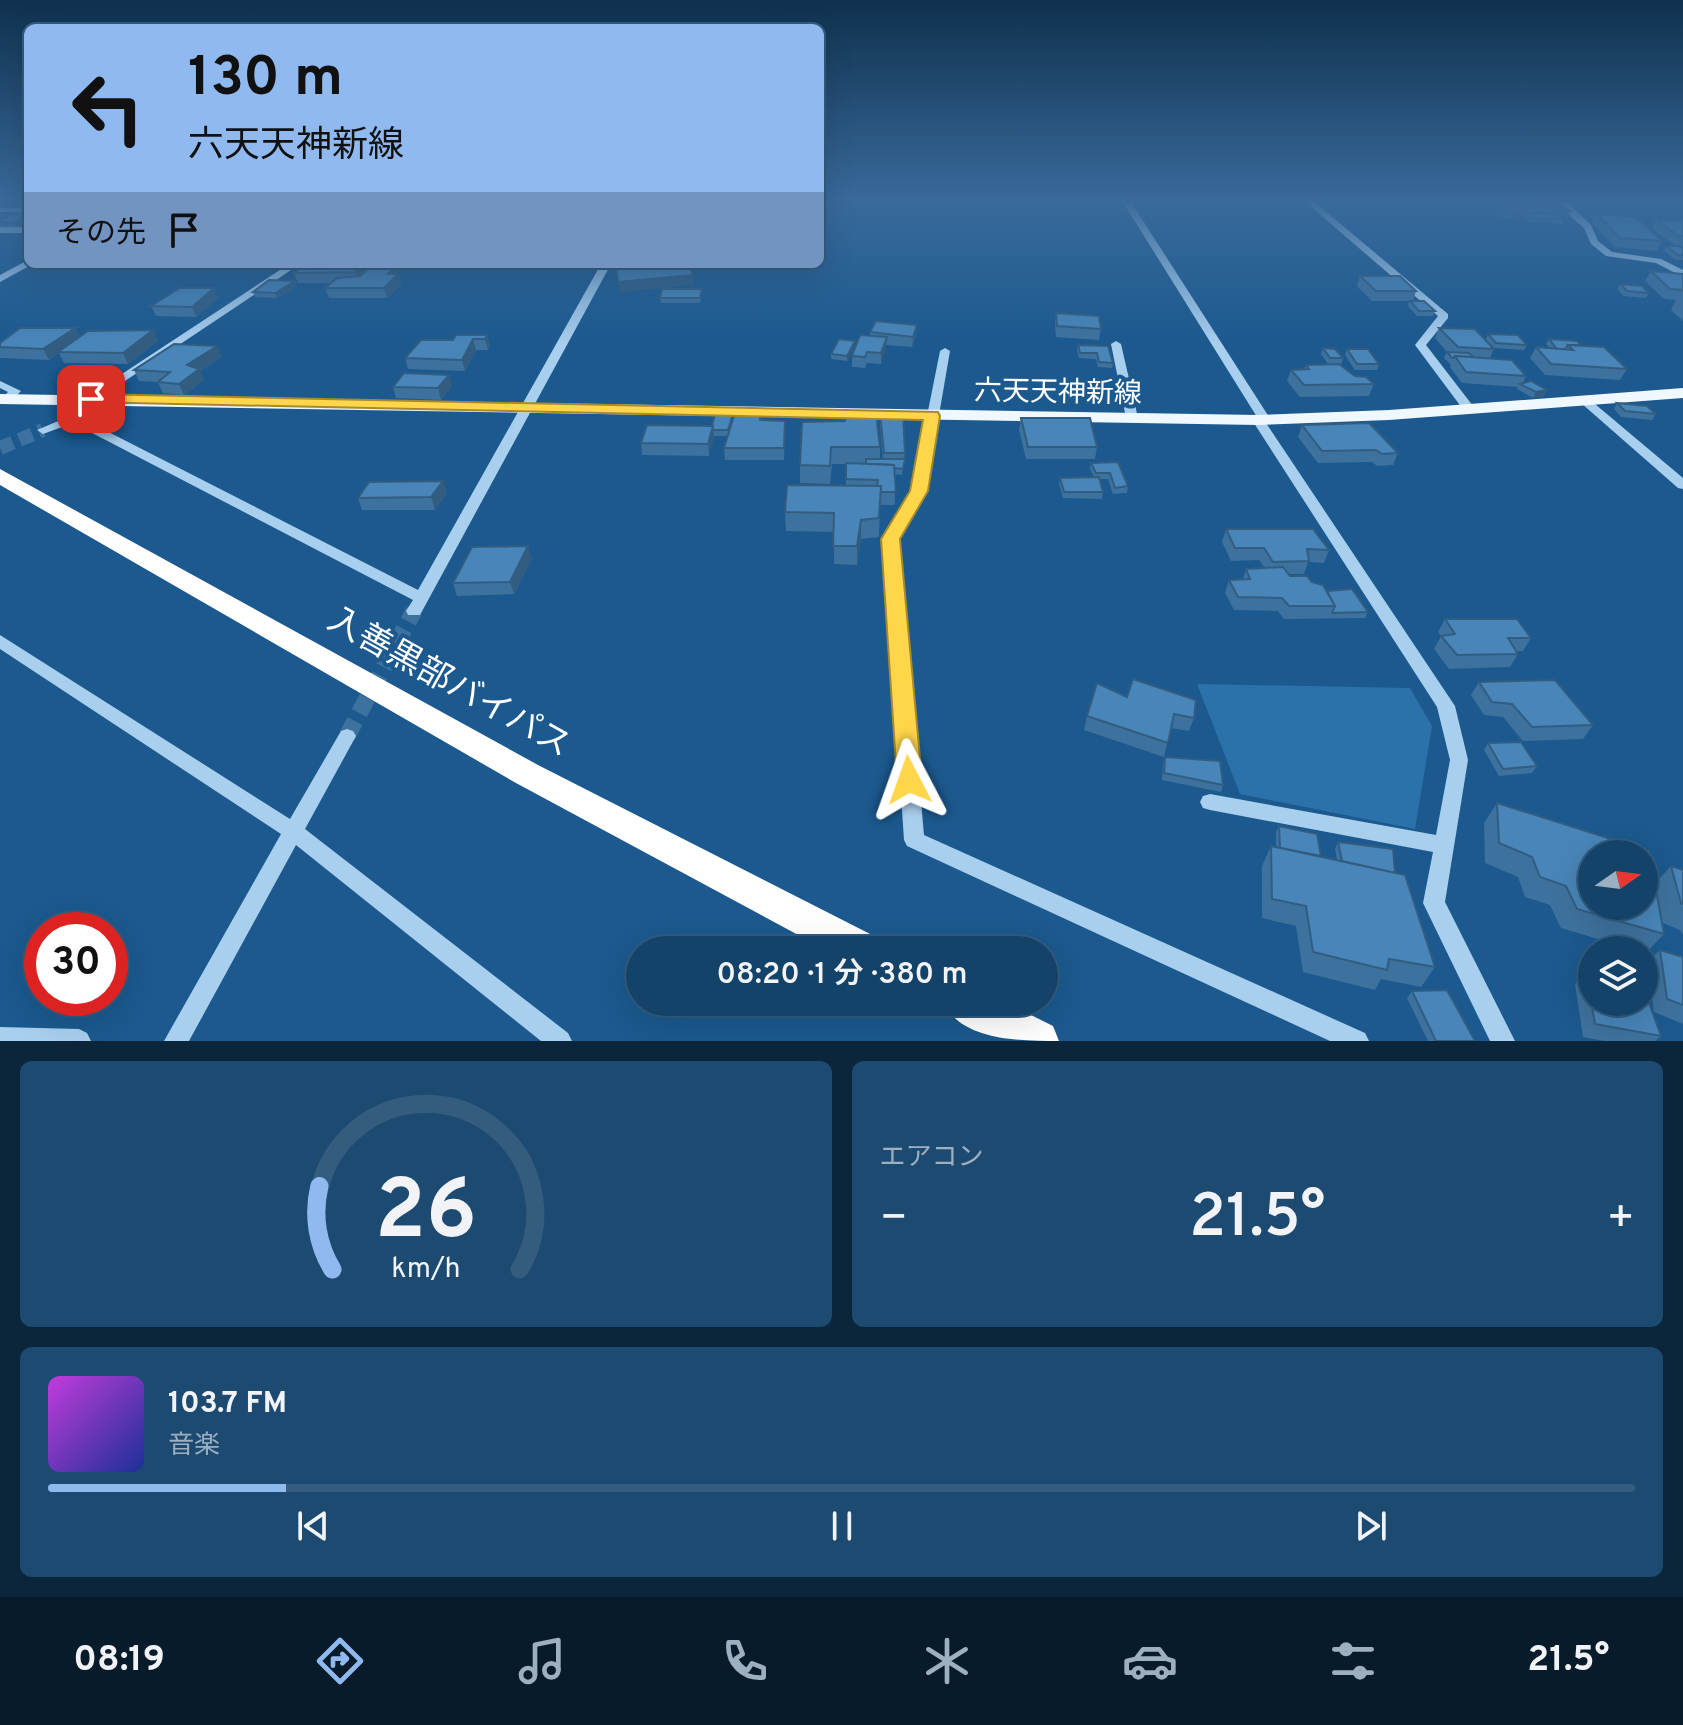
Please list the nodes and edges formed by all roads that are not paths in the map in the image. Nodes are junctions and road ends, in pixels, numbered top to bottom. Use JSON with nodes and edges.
{"nodes":[{"id":1,"x":1155,"y":248,"type":"edge"},
{"id":2,"x":1363,"y":248,"type":"edge"},
{"id":3,"x":1601,"y":248,"type":"edge"},
{"id":4,"x":24,"y":265,"type":"edge"},
{"id":5,"x":289,"y":268,"type":"edge"},
{"id":6,"x":604,"y":268,"type":"edge"},
{"id":7,"x":1683,"y":274,"type":"edge"},
{"id":8,"x":0,"y":279,"type":"edge"},
{"id":9,"x":1116,"y":344,"type":"dead end"},
{"id":10,"x":945,"y":351,"type":"dead end"},
{"id":11,"x":1683,"y":393,"type":"edge"},
{"id":12,"x":2,"y":394,"type":"edge"},
{"id":13,"x":91,"y":399,"type":"junction"},
{"id":14,"x":1585,"y":401,"type":"junction"},
{"id":15,"x":1469,"y":409,"type":"junction"},
{"id":16,"x":525,"y":410,"type":"junction"},
{"id":17,"x":932,"y":416,"type":"junction"},
{"id":18,"x":1132,"y":418,"type":"junction"},
{"id":19,"x":74,"y":419,"type":"junction"},
{"id":20,"x":1262,"y":420,"type":"junction"},
{"id":21,"x":43,"y":430,"type":"tunnel mouth"},
{"id":22,"x":0,"y":476,"type":"edge"},
{"id":23,"x":1683,"y":485,"type":"edge"},
{"id":24,"x":422,"y":598,"type":"junction"},
{"id":25,"x":414,"y":611,"type":"tunnel mouth"},
{"id":26,"x":0,"y":641,"type":"edge"},
{"id":27,"x":347,"y":736,"type":"tunnel mouth"},
{"id":28,"x":1210,"y":802,"type":"dead end"},
{"id":29,"x":294,"y":832,"type":"junction"},
{"id":30,"x":1444,"y":845,"type":"junction"},
{"id":31,"x":836,"y":936,"type":"edge"},
{"id":32,"x":990,"y":1016,"type":"edge"},
{"id":33,"x":0,"y":1039,"type":"edge"},
{"id":34,"x":79,"y":1041,"type":"edge"},
{"id":35,"x":176,"y":1041,"type":"edge"},
{"id":36,"x":560,"y":1041,"type":"edge"},
{"id":37,"x":1038,"y":1041,"type":"edge"},
{"id":38,"x":1357,"y":1041,"type":"edge"},
{"id":39,"x":1503,"y":1041,"type":"edge"}],
"edges":[{"from":1,"to":20,"type":"street"},
{"from":2,"to":15,"type":"street"},
{"from":3,"to":7,"type":"street"},
{"from":4,"to":8,"type":"street"},
{"from":5,"to":13,"type":"street"},
{"from":6,"to":16,"type":"street"},
{"from":9,"to":18,"type":"street"},
{"from":10,"to":17,"type":"street"},
{"from":11,"to":14,"type":"main road","name":"六天天神新線"},
{"from":12,"to":13,"type":"main road","name":"六天天神新線"},
{"from":13,"to":16,"type":"main road","name":"六天天神新線"},
{"from":13,"to":19,"type":"street"},
{"from":14,"to":15,"type":"main road","name":"六天天神新線"},
{"from":14,"to":23,"type":"street"},
{"from":15,"to":20,"type":"main road","name":"六天天神新線"},
{"from":16,"to":17,"type":"main road","name":"六天天神新線"},
{"from":16,"to":24,"type":"street"},
{"from":17,"to":18,"type":"main road","name":"六天天神新線"},
{"from":17,"to":38,"type":"street"},
{"from":18,"to":20,"type":"main road","name":"六天天神新線"},
{"from":19,"to":21,"type":"street"},
{"from":19,"to":24,"type":"street"},
{"from":20,"to":30,"type":"street"},
{"from":22,"to":31,"type":"highway","name":"入善黒部バイパス"},
{"from":24,"to":25,"type":"street"},
{"from":26,"to":29,"type":"street"},
{"from":27,"to":29,"type":"street"},
{"from":28,"to":30,"type":"street"},
{"from":29,"to":35,"type":"street"},
{"from":29,"to":36,"type":"street"},
{"from":30,"to":39,"type":"street"},
{"from":32,"to":37,"type":"highway"},
{"from":33,"to":34,"type":"street"}]}
